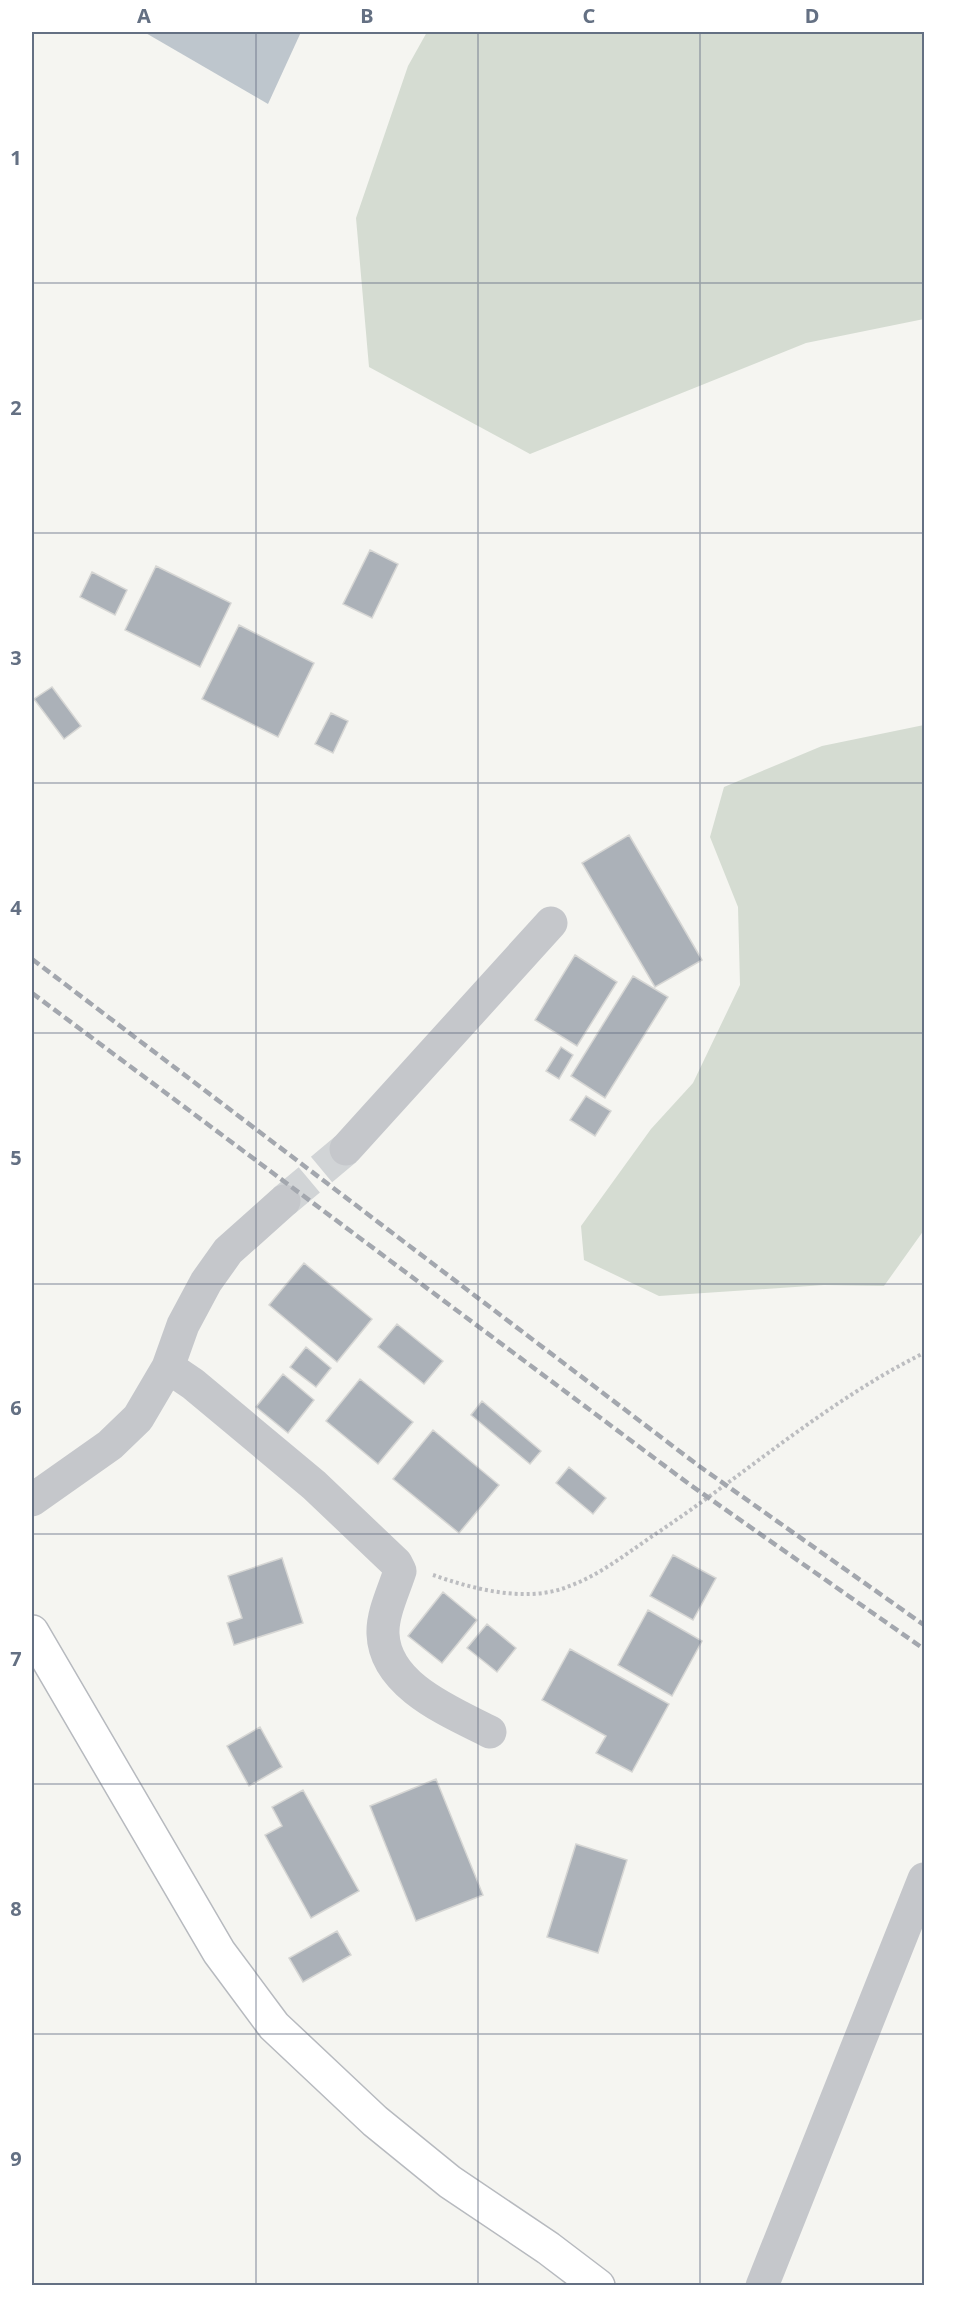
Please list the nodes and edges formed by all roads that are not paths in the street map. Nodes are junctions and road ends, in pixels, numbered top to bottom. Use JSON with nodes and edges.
{"nodes":[{"id":1,"x":551,"y":924,"type":"dead end"},
{"id":2,"x":346,"y":1149,"type":"tunnel mouth"},
{"id":3,"x":284,"y":1202,"type":"tunnel mouth"},
{"id":4,"x":168,"y":1367,"type":"junction"},
{"id":5,"x":32,"y":1500,"type":"edge"},
{"id":6,"x":32,"y":1632,"type":"edge"},
{"id":7,"x":490,"y":1732,"type":"dead end"},
{"id":8,"x":924,"y":1879,"type":"edge"},
{"id":9,"x":598,"y":2286,"type":"edge"},
{"id":10,"x":762,"y":2286,"type":"edge"}],
"edges":[{"from":1,"to":2,"type":"street"},
{"from":3,"to":4,"type":"street"},
{"from":4,"to":5,"type":"street"},
{"from":4,"to":7,"type":"street"},
{"from":6,"to":9,"type":"street"},
{"from":8,"to":10,"type":"street"}]}
